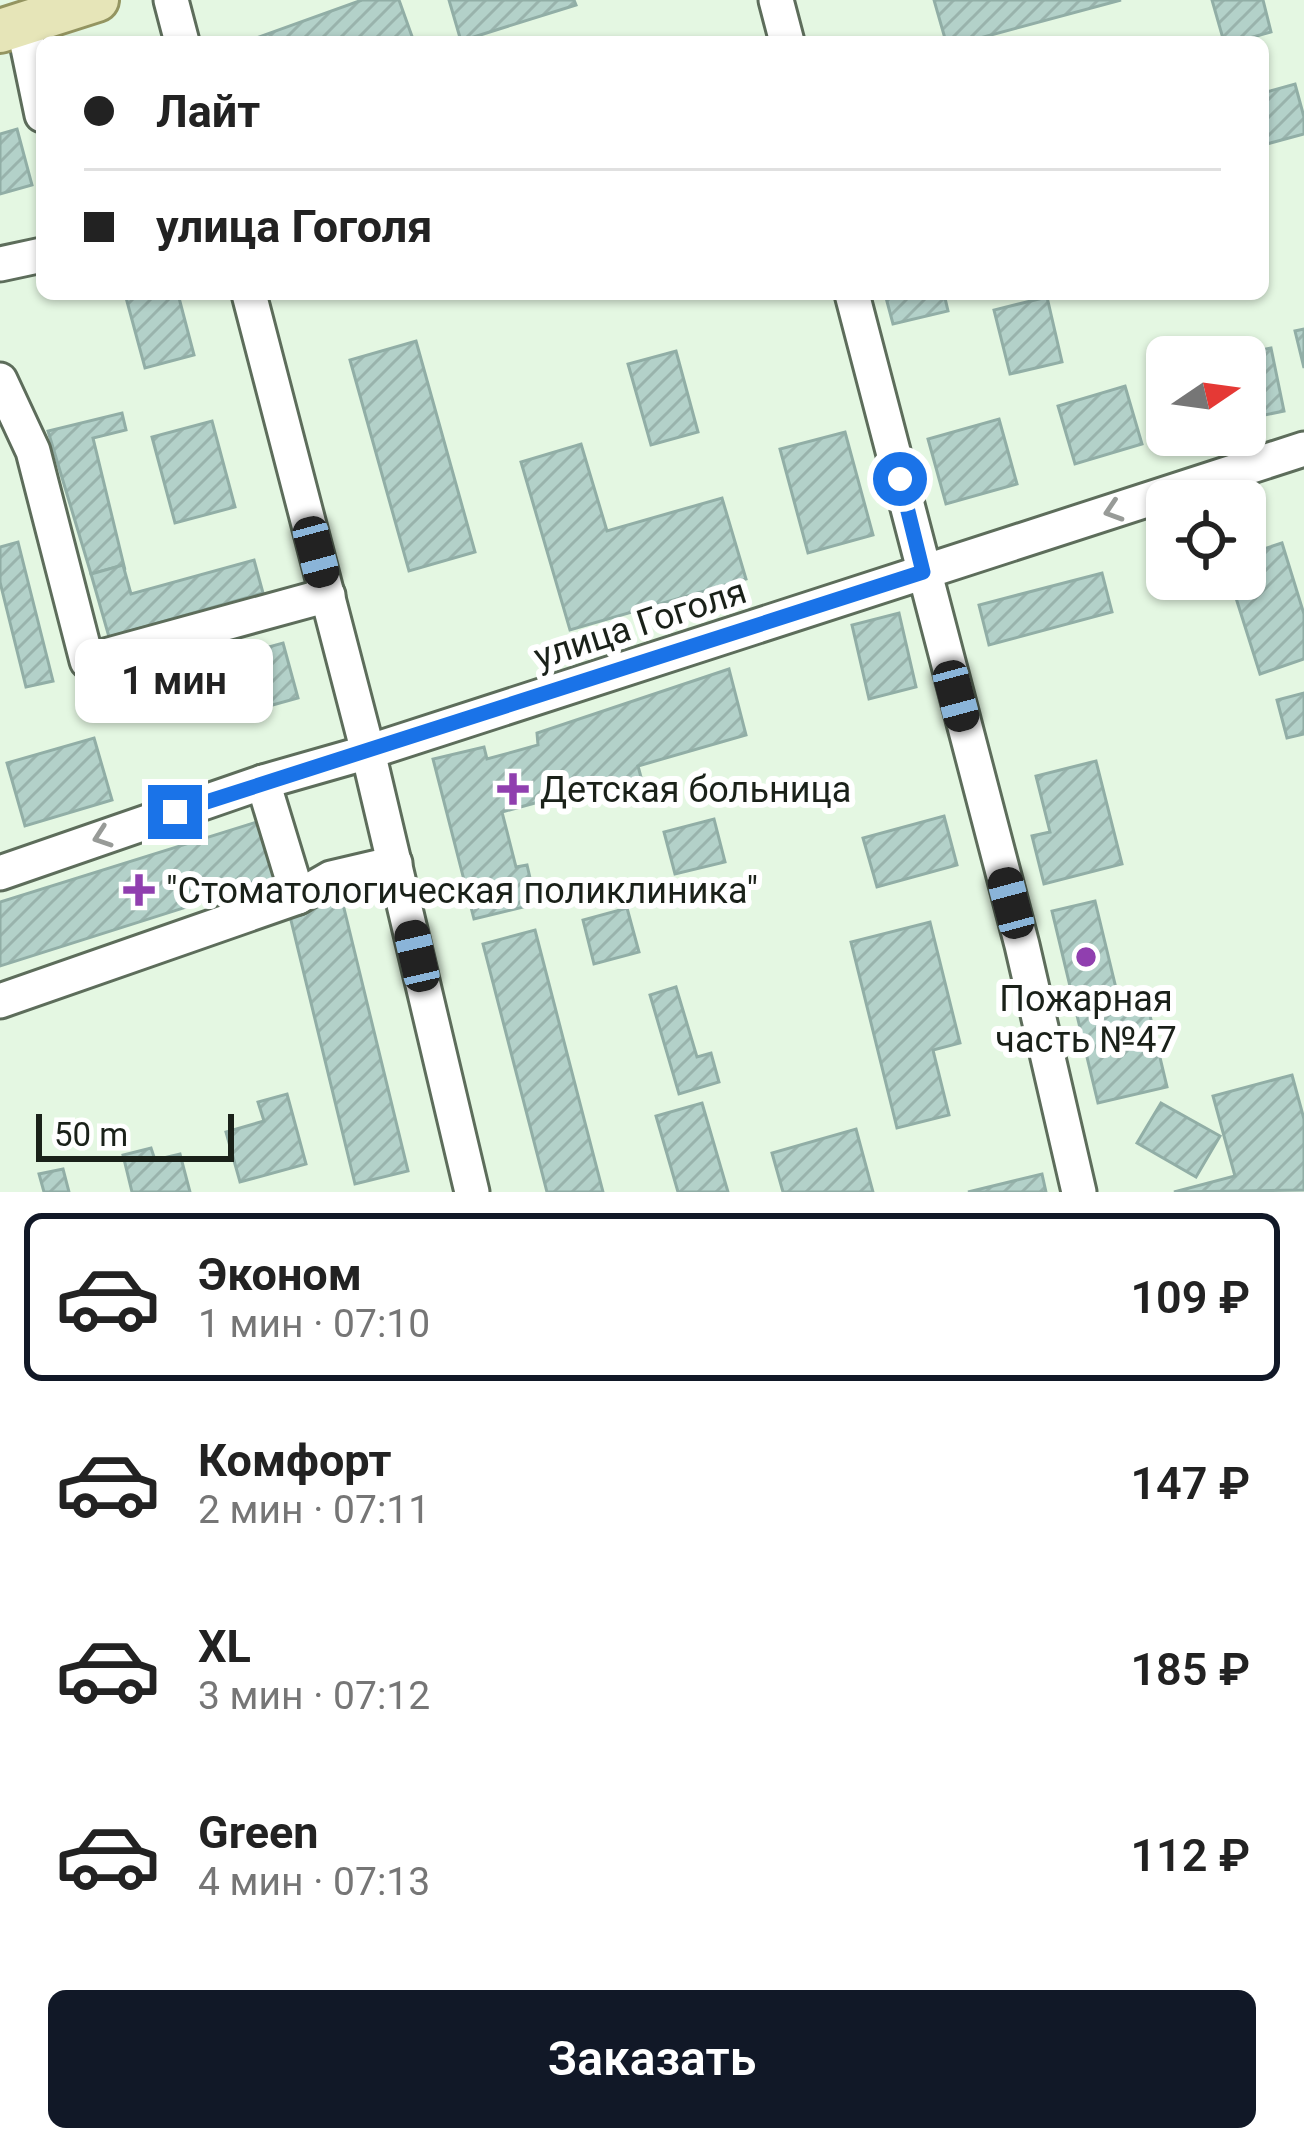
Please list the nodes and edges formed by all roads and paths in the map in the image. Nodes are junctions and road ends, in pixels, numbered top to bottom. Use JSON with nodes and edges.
{"nodes":[{"id":1,"x":98,"y":0,"type":"edge"},
{"id":2,"x":171,"y":0,"type":"edge"},
{"id":3,"x":776,"y":0,"type":"edge"},
{"id":4,"x":11,"y":27,"type":"edge"},
{"id":5,"x":180,"y":36,"type":"edge"},
{"id":6,"x":785,"y":36,"type":"edge"},
{"id":7,"x":36,"y":98,"type":"edge"},
{"id":8,"x":36,"y":256,"type":"edge"},
{"id":9,"x":0,"y":264,"type":"edge"},
{"id":10,"x":251,"y":300,"type":"edge"},
{"id":11,"x":854,"y":300,"type":"edge"},
{"id":12,"x":0,"y":380,"type":"edge"},
{"id":13,"x":1304,"y":449,"type":"edge"},
{"id":14,"x":923,"y":572,"type":"junction"},
{"id":15,"x":328,"y":595,"type":"junction"},
{"id":16,"x":368,"y":752,"type":"junction"},
{"id":17,"x":263,"y":782,"type":"junction"},
{"id":18,"x":395,"y":863,"type":"junction"},
{"id":19,"x":0,"y":873,"type":"edge"},
{"id":20,"x":298,"y":897,"type":"junction"},
{"id":21,"x":0,"y":1001,"type":"edge"},
{"id":22,"x":466,"y":1190,"type":"edge"},
{"id":23,"x":1079,"y":1192,"type":"edge"}],
"edges":[{"from":1,"to":4,"type":"main road"},
{"from":2,"to":5,"type":"street"},
{"from":3,"to":6,"type":"street"},
{"from":4,"to":7,"type":"street"},
{"from":8,"to":9,"type":"street"},
{"from":10,"to":15,"type":"street"},
{"from":11,"to":14,"type":"street"},
{"from":12,"to":15,"type":"street"},
{"from":13,"to":14,"type":"street","name":"улица Гоголя","one_way":true},
{"from":14,"to":16,"type":"street","name":"улица Гоголя"},
{"from":14,"to":23,"type":"street"},
{"from":15,"to":16,"type":"street"},
{"from":16,"to":17,"type":"street","name":"улица Гоголя"},
{"from":16,"to":18,"type":"street"},
{"from":17,"to":19,"type":"street","name":"улица Гоголя","one_way":true},
{"from":17,"to":20,"type":"street"},
{"from":18,"to":20,"type":"street"},
{"from":18,"to":22,"type":"street"},
{"from":20,"to":21,"type":"street"}]}
